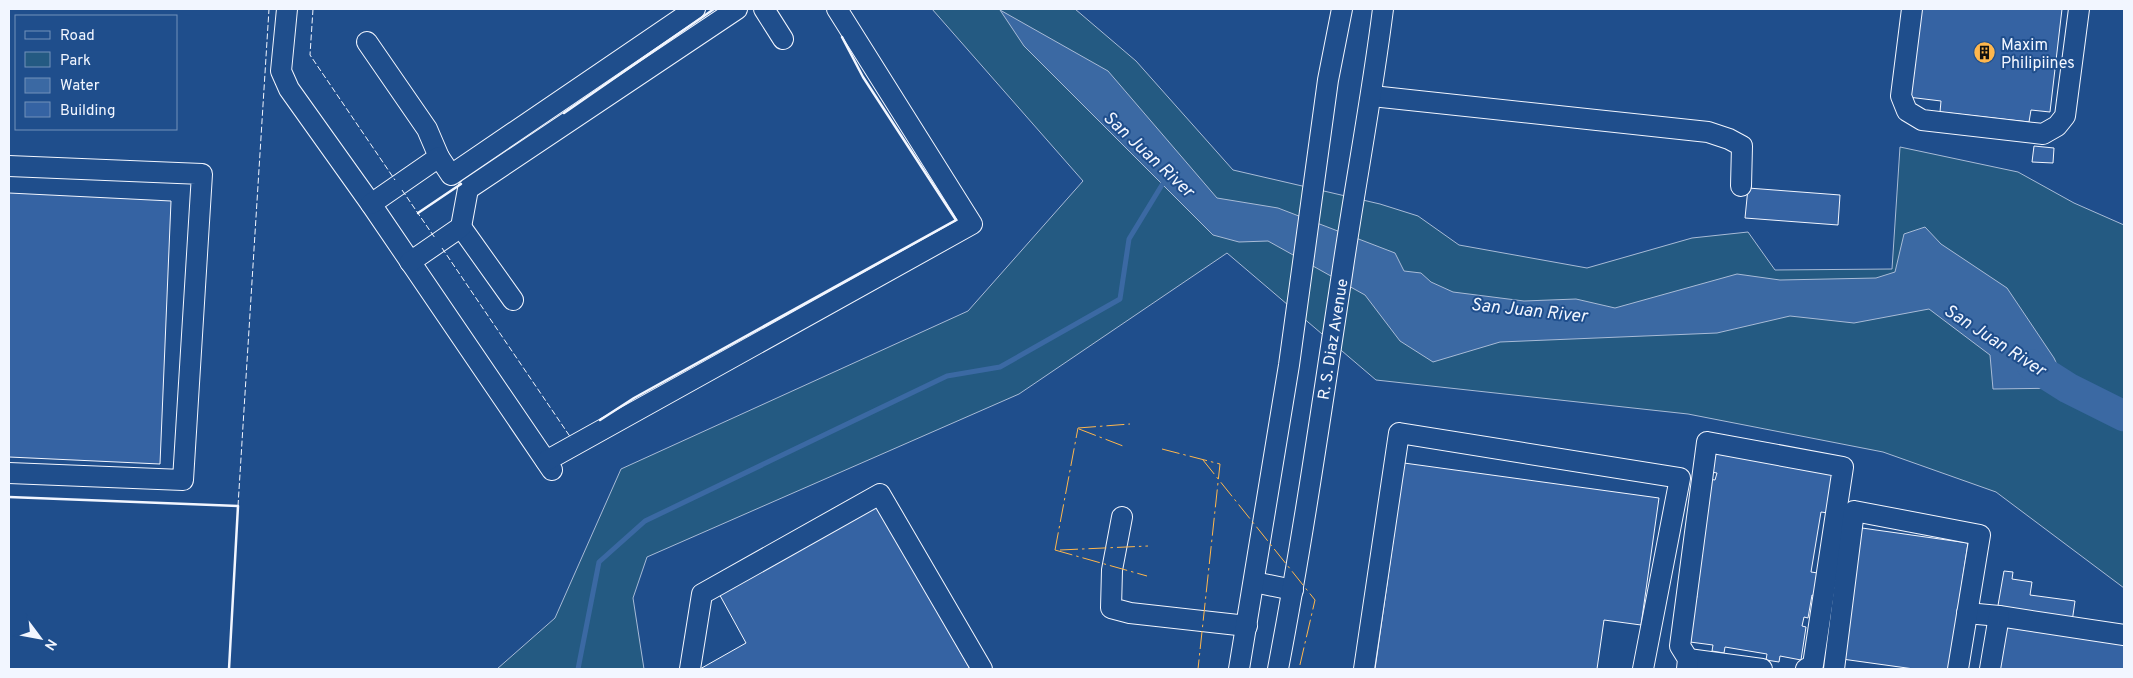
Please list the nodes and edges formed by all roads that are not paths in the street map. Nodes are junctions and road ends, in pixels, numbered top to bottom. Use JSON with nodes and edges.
{"nodes":[{"id":1,"x":287,"y":9,"type":"edge"},
{"id":2,"x":695,"y":9,"type":"edge"},
{"id":3,"x":737,"y":9,"type":"edge"},
{"id":4,"x":764,"y":9,"type":"edge"},
{"id":5,"x":837,"y":9,"type":"edge"},
{"id":6,"x":1342,"y":9,"type":"edge"},
{"id":7,"x":1383,"y":9,"type":"edge"},
{"id":8,"x":1912,"y":9,"type":"edge"},
{"id":9,"x":2079,"y":9,"type":"edge"},
{"id":10,"x":783,"y":39,"type":"dead end"},
{"id":11,"x":367,"y":42,"type":"dead end"},
{"id":12,"x":1372,"y":96,"type":"junction"},
{"id":13,"x":439,"y":157,"type":"junction"},
{"id":14,"x":9,"y":166,"type":"edge"},
{"id":15,"x":1741,"y":186,"type":"dead end"},
{"id":16,"x":371,"y":204,"type":"junction"},
{"id":17,"x":461,"y":227,"type":"junction"},
{"id":18,"x":410,"y":262,"type":"junction"},
{"id":19,"x":513,"y":300,"type":"dead end"},
{"id":20,"x":9,"y":473,"type":"edge"},
{"id":21,"x":1122,"y":518,"type":"dead end"},
{"id":22,"x":1254,"y":582,"type":"junction"},
{"id":23,"x":1293,"y":590,"type":"junction"},
{"id":24,"x":1967,"y":614,"type":"junction"},
{"id":25,"x":2000,"y":616,"type":"junction"},
{"id":26,"x":1247,"y":626,"type":"junction"},
{"id":27,"x":2124,"y":635,"type":"edge"},
{"id":28,"x":1687,"y":664,"type":"edge"},
{"id":29,"x":690,"y":669,"type":"edge"},
{"id":30,"x":982,"y":669,"type":"edge"},
{"id":31,"x":1239,"y":669,"type":"edge"},
{"id":32,"x":1278,"y":669,"type":"edge"},
{"id":33,"x":1364,"y":669,"type":"edge"},
{"id":34,"x":1643,"y":669,"type":"edge"},
{"id":35,"x":1762,"y":669,"type":"edge"},
{"id":36,"x":1806,"y":669,"type":"edge"},
{"id":37,"x":1834,"y":669,"type":"edge"},
{"id":38,"x":1958,"y":669,"type":"edge"},
{"id":39,"x":1990,"y":669,"type":"edge"}],
"edges":[{"from":1,"to":16,"type":"street"},
{"from":2,"to":13,"type":"street"},
{"from":3,"to":17,"type":"street"},
{"from":4,"to":10,"type":"street"},
{"from":5,"to":18,"type":"street"},
{"from":6,"to":22,"type":"street"},
{"from":7,"to":12,"type":"street","name":"R. S. Diaz Avenue"},
{"from":8,"to":9,"type":"street"},
{"from":11,"to":13,"type":"street"},
{"from":12,"to":15,"type":"street"},
{"from":12,"to":23,"type":"street","name":"R. S. Diaz Avenue"},
{"from":13,"to":16,"type":"street"},
{"from":14,"to":20,"type":"street"},
{"from":16,"to":18,"type":"street"},
{"from":17,"to":18,"type":"street"},
{"from":17,"to":19,"type":"street"},
{"from":21,"to":26,"type":"street"},
{"from":22,"to":23,"type":"street"},
{"from":22,"to":26,"type":"street"},
{"from":23,"to":32,"type":"street","name":"R. S. Diaz Avenue"},
{"from":24,"to":25,"type":"street"},
{"from":24,"to":37,"type":"street"},
{"from":24,"to":38,"type":"street"},
{"from":25,"to":27,"type":"street"},
{"from":25,"to":39,"type":"street"},
{"from":26,"to":31,"type":"street"},
{"from":28,"to":35,"type":"street"},
{"from":28,"to":36,"type":"street"},
{"from":29,"to":30,"type":"street"},
{"from":33,"to":34,"type":"street"}]}
